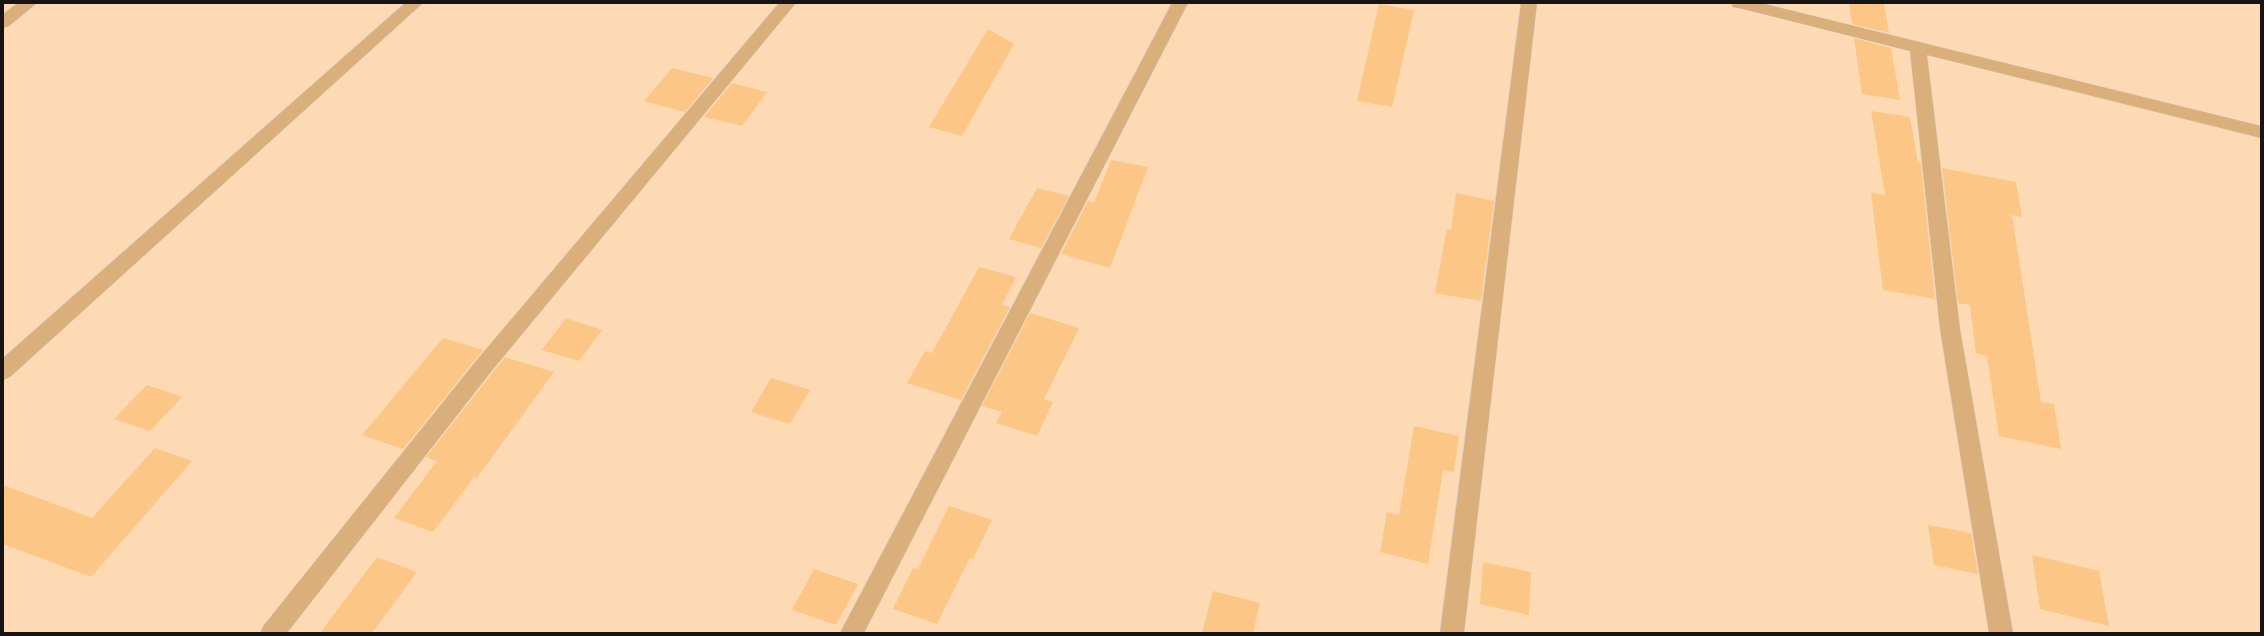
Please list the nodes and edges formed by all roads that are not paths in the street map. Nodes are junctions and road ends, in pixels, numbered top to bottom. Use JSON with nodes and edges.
{"nodes":[{"id":1,"x":29,"y":3,"type":"edge"},
{"id":2,"x":415,"y":3,"type":"edge"},
{"id":3,"x":788,"y":3,"type":"edge"},
{"id":4,"x":1180,"y":3,"type":"edge"},
{"id":5,"x":1529,"y":3,"type":"edge"},
{"id":6,"x":1739,"y":3,"type":"edge"},
{"id":7,"x":3,"y":22,"type":"edge"},
{"id":8,"x":1918,"y":48,"type":"junction"},
{"id":9,"x":2261,"y":132,"type":"edge"},
{"id":10,"x":3,"y":371,"type":"edge"},
{"id":11,"x":272,"y":633,"type":"edge"},
{"id":12,"x":852,"y":633,"type":"edge"},
{"id":13,"x":1452,"y":633,"type":"edge"},
{"id":14,"x":2001,"y":633,"type":"edge"}],
"edges":[{"from":1,"to":7,"type":"lane"},
{"from":2,"to":10,"type":"lane"},
{"from":3,"to":11,"type":"lane"},
{"from":4,"to":12,"type":"lane"},
{"from":5,"to":13,"type":"lane"},
{"from":6,"to":8,"type":"lane"},
{"from":8,"to":9,"type":"lane"},
{"from":8,"to":14,"type":"lane"}]}
